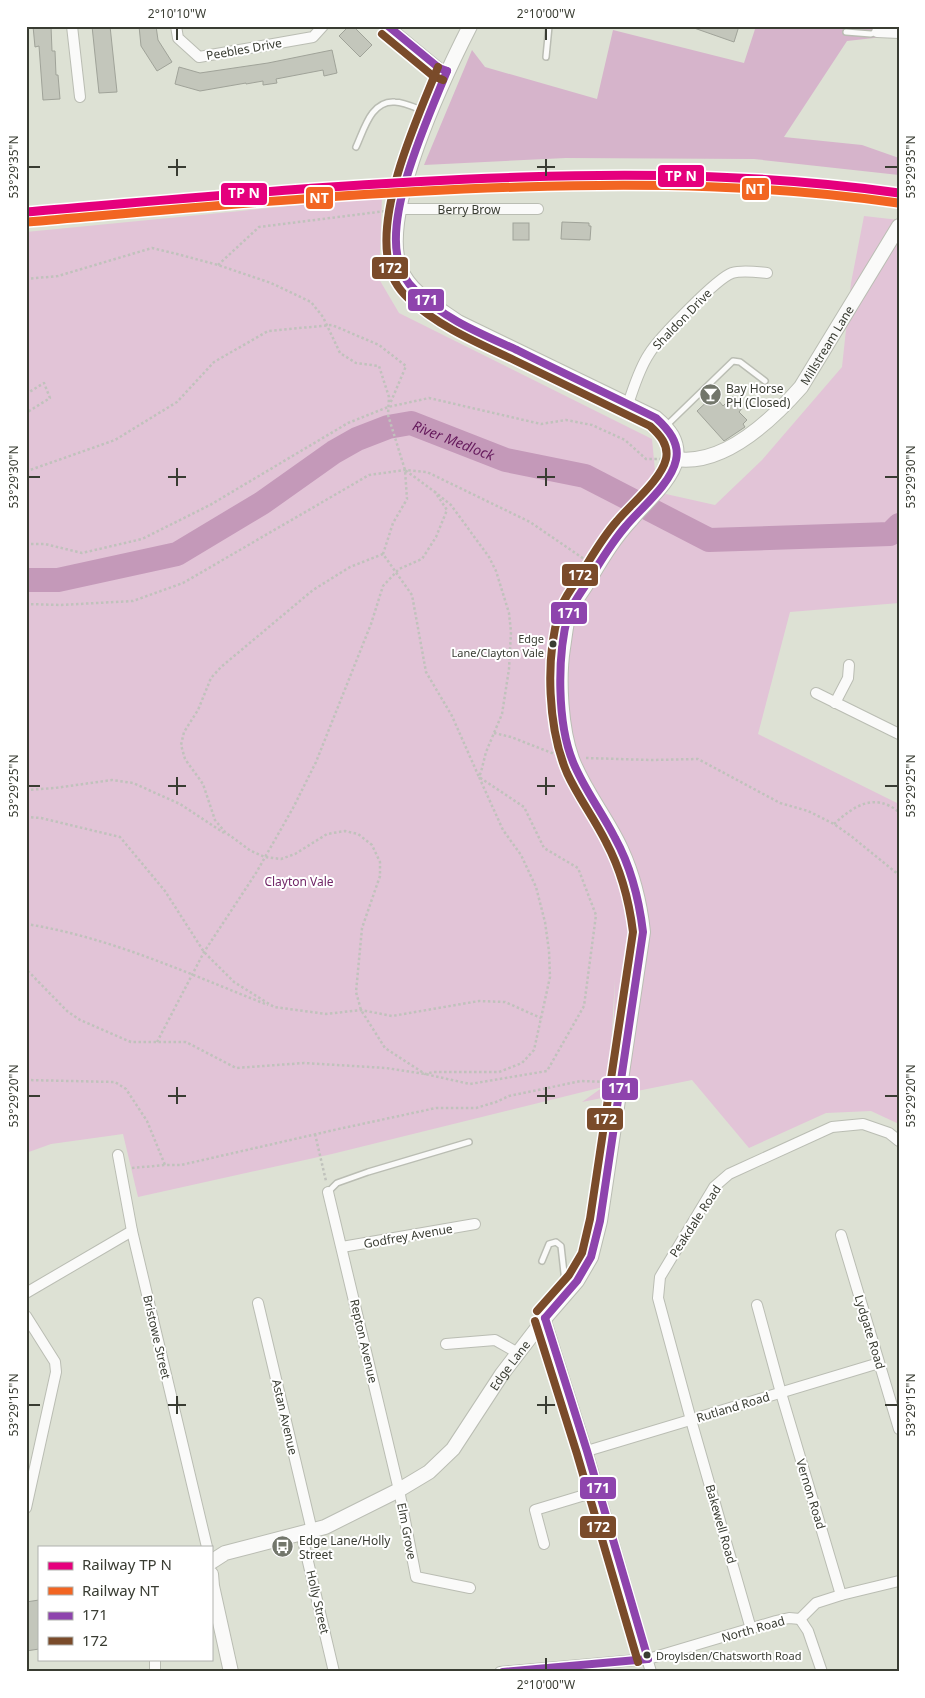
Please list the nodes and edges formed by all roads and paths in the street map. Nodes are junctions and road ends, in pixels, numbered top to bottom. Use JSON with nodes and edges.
{"nodes":[{"id":1,"x":72,"y":26,"type":"edge"},
{"id":2,"x":176,"y":26,"type":"edge"},
{"id":3,"x":323,"y":26,"type":"edge"},
{"id":4,"x":388,"y":26,"type":"edge"},
{"id":5,"x":470,"y":26,"type":"edge"},
{"id":6,"x":549,"y":26,"type":"edge"},
{"id":7,"x":846,"y":32,"type":"dead end"},
{"id":8,"x":877,"y":32,"type":"joint"},
{"id":9,"x":899,"y":33,"type":"edge"},
{"id":10,"x":546,"y":57,"type":"dead end"},
{"id":11,"x":447,"y":71,"type":"junction"},
{"id":12,"x":80,"y":97,"type":"dead end"},
{"id":13,"x":430,"y":114,"type":"junction"},
{"id":14,"x":356,"y":147,"type":"dead end"},
{"id":15,"x":538,"y":209,"type":"dead end"},
{"id":16,"x":400,"y":210,"type":"junction"},
{"id":17,"x":899,"y":226,"type":"edge"},
{"id":18,"x":218,"y":265,"type":"junction"},
{"id":19,"x":767,"y":273,"type":"dead end"},
{"id":20,"x":26,"y":279,"type":"edge"},
{"id":21,"x":327,"y":326,"type":"junction"},
{"id":22,"x":765,"y":381,"type":"dead end"},
{"id":23,"x":26,"y":394,"type":"edge"},
{"id":24,"x":628,"y":404,"type":"junction"},
{"id":25,"x":388,"y":408,"type":"junction"},
{"id":26,"x":26,"y":413,"type":"edge"},
{"id":27,"x":666,"y":426,"type":"junction"},
{"id":28,"x":676,"y":459,"type":"junction"},
{"id":29,"x":26,"y":469,"type":"edge"},
{"id":30,"x":405,"y":470,"type":"junction"},
{"id":31,"x":435,"y":492,"type":"junction"},
{"id":32,"x":26,"y":544,"type":"edge"},
{"id":33,"x":383,"y":554,"type":"junction"},
{"id":34,"x":596,"y":568,"type":"junction"},
{"id":35,"x":396,"y":572,"type":"junction"},
{"id":36,"x":26,"y":604,"type":"edge"},
{"id":37,"x":849,"y":665,"type":"dead end"},
{"id":38,"x":816,"y":694,"type":"dead end"},
{"id":39,"x":835,"y":703,"type":"junction"},
{"id":40,"x":494,"y":733,"type":"junction"},
{"id":41,"x":899,"y":734,"type":"edge"},
{"id":42,"x":572,"y":760,"type":"junction"},
{"id":43,"x":479,"y":777,"type":"junction"},
{"id":44,"x":26,"y":790,"type":"edge"},
{"id":45,"x":899,"y":812,"type":"edge"},
{"id":46,"x":26,"y":817,"type":"edge"},
{"id":47,"x":834,"y":824,"type":"junction"},
{"id":48,"x":240,"y":843,"type":"junction"},
{"id":49,"x":265,"y":857,"type":"junction"},
{"id":50,"x":899,"y":876,"type":"edge"},
{"id":51,"x":26,"y":924,"type":"edge"},
{"id":52,"x":204,"y":952,"type":"junction"},
{"id":53,"x":26,"y":969,"type":"edge"},
{"id":54,"x":192,"y":975,"type":"junction"},
{"id":55,"x":274,"y":1007,"type":"junction"},
{"id":56,"x":361,"y":1010,"type":"junction"},
{"id":57,"x":541,"y":1018,"type":"junction"},
{"id":58,"x":156,"y":1042,"type":"junction"},
{"id":59,"x":425,"y":1074,"type":"junction"},
{"id":60,"x":26,"y":1080,"type":"edge"},
{"id":61,"x":621,"y":1082,"type":"junction"},
{"id":62,"x":315,"y":1134,"type":"junction"},
{"id":63,"x":899,"y":1141,"type":"edge"},
{"id":64,"x":469,"y":1142,"type":"dead end"},
{"id":65,"x":118,"y":1155,"type":"dead end"},
{"id":66,"x":165,"y":1165,"type":"junction"},
{"id":67,"x":121,"y":1171,"type":"junction"},
{"id":68,"x":328,"y":1192,"type":"junction"},
{"id":69,"x":475,"y":1224,"type":"dead end"},
{"id":70,"x":132,"y":1231,"type":"junction"},
{"id":71,"x":841,"y":1235,"type":"dead end"},
{"id":72,"x":342,"y":1247,"type":"junction"},
{"id":73,"x":542,"y":1261,"type":"dead end"},
{"id":74,"x":26,"y":1294,"type":"edge"},
{"id":75,"x":566,"y":1294,"type":"junction"},
{"id":76,"x":258,"y":1304,"type":"dead end"},
{"id":77,"x":757,"y":1305,"type":"dead end"},
{"id":78,"x":26,"y":1316,"type":"edge"},
{"id":79,"x":545,"y":1318,"type":"junction"},
{"id":80,"x":446,"y":1344,"type":"dead end"},
{"id":81,"x":518,"y":1353,"type":"junction"},
{"id":82,"x":879,"y":1363,"type":"junction"},
{"id":83,"x":781,"y":1393,"type":"junction"},
{"id":84,"x":691,"y":1420,"type":"junction"},
{"id":85,"x":899,"y":1429,"type":"edge"},
{"id":86,"x":587,"y":1451,"type":"junction"},
{"id":87,"x":399,"y":1490,"type":"junction"},
{"id":88,"x":598,"y":1491,"type":"junction"},
{"id":89,"x":26,"y":1508,"type":"edge"},
{"id":90,"x":307,"y":1531,"type":"junction"},
{"id":91,"x":544,"y":1544,"type":"dead end"},
{"id":92,"x":207,"y":1546,"type":"edge"},
{"id":93,"x":212,"y":1561,"type":"edge"},
{"id":94,"x":899,"y":1581,"type":"edge"},
{"id":95,"x":212,"y":1586,"type":"edge"},
{"id":96,"x":470,"y":1588,"type":"dead end"},
{"id":97,"x":841,"y":1595,"type":"junction"},
{"id":98,"x":800,"y":1619,"type":"junction"},
{"id":99,"x":751,"y":1629,"type":"junction"},
{"id":100,"x":648,"y":1659,"type":"junction"},
{"id":101,"x":231,"y":1672,"type":"edge"},
{"id":102,"x":334,"y":1672,"type":"edge"},
{"id":103,"x":500,"y":1672,"type":"edge"},
{"id":104,"x":652,"y":1672,"type":"edge"},
{"id":105,"x":822,"y":1672,"type":"edge"}],
"edges":[{"from":1,"to":12,"type":"street"},
{"from":2,"to":3,"type":"street","name":"Peebles Drive"},
{"from":4,"to":11,"type":"street"},
{"from":5,"to":11,"type":"street"},
{"from":6,"to":10,"type":"lane"},
{"from":7,"to":8,"type":"lane"},
{"from":8,"to":9,"type":"street"},
{"from":11,"to":13,"type":"street"},
{"from":13,"to":14,"type":"lane"},
{"from":13,"to":16,"type":"street"},
{"from":15,"to":16,"type":"street","name":"Berry Brow"},
{"from":16,"to":18,"type":"path"},
{"from":16,"to":24,"type":"street"},
{"from":17,"to":28,"type":"street","name":"Millstream Lane"},
{"from":18,"to":20,"type":"path"},
{"from":18,"to":21,"type":"path"},
{"from":19,"to":24,"type":"street","name":"Shaldon Drive"},
{"from":21,"to":25,"type":"path"},
{"from":21,"to":25,"type":"path"},
{"from":21,"to":29,"type":"path"},
{"from":22,"to":27,"type":"lane"},
{"from":23,"to":26,"type":"path"},
{"from":24,"to":27,"type":"street"},
{"from":25,"to":28,"type":"path"},
{"from":25,"to":30,"type":"path"},
{"from":25,"to":32,"type":"path"},
{"from":27,"to":28,"type":"street"},
{"from":28,"to":34,"type":"street","name":"Edge Lane"},
{"from":30,"to":31,"type":"path"},
{"from":30,"to":33,"type":"path"},
{"from":30,"to":34,"type":"path"},
{"from":30,"to":36,"type":"path"},
{"from":31,"to":35,"type":"path"},
{"from":31,"to":40,"type":"path"},
{"from":33,"to":35,"type":"path"},
{"from":33,"to":48,"type":"path"},
{"from":34,"to":42,"type":"street","name":"Edge Lane"},
{"from":35,"to":43,"type":"path"},
{"from":35,"to":49,"type":"path"},
{"from":37,"to":39,"type":"street"},
{"from":38,"to":39,"type":"street"},
{"from":39,"to":41,"type":"street"},
{"from":40,"to":42,"type":"path"},
{"from":40,"to":43,"type":"path"},
{"from":42,"to":47,"type":"path"},
{"from":42,"to":61,"type":"street","name":"Edge Lane"},
{"from":43,"to":57,"type":"path"},
{"from":43,"to":59,"type":"path"},
{"from":44,"to":48,"type":"path"},
{"from":45,"to":47,"type":"path"},
{"from":46,"to":52,"type":"path"},
{"from":47,"to":50,"type":"path"},
{"from":48,"to":49,"type":"path"},
{"from":49,"to":52,"type":"path"},
{"from":49,"to":56,"type":"path"},
{"from":51,"to":54,"type":"path"},
{"from":52,"to":54,"type":"path"},
{"from":52,"to":55,"type":"path"},
{"from":53,"to":58,"type":"path"},
{"from":54,"to":55,"type":"path"},
{"from":54,"to":58,"type":"path"},
{"from":55,"to":56,"type":"path"},
{"from":56,"to":57,"type":"path"},
{"from":56,"to":59,"type":"path"},
{"from":57,"to":59,"type":"path"},
{"from":58,"to":59,"type":"path"},
{"from":60,"to":66,"type":"path"},
{"from":61,"to":62,"type":"path"},
{"from":61,"to":75,"type":"street","name":"Edge Lane"},
{"from":62,"to":66,"type":"path"},
{"from":62,"to":68,"type":"path"},
{"from":63,"to":84,"type":"street","name":"Peakdale Road"},
{"from":64,"to":68,"type":"lane"},
{"from":65,"to":67,"type":"street","name":"Bristowe Street"},
{"from":66,"to":67,"type":"path"},
{"from":67,"to":70,"type":"street","name":"Bristowe Street"},
{"from":68,"to":72,"type":"street","name":"Repton Avenue"},
{"from":69,"to":72,"type":"street","name":"Godfrey Avenue"},
{"from":70,"to":74,"type":"street"},
{"from":70,"to":92,"type":"street","name":"Bristowe Street"},
{"from":71,"to":82,"type":"street","name":"Lydgate Road"},
{"from":72,"to":87,"type":"street","name":"Repton Avenue"},
{"from":73,"to":75,"type":"lane"},
{"from":75,"to":79,"type":"street","name":"Edge Lane"},
{"from":76,"to":90,"type":"street","name":"Astan Avenue"},
{"from":77,"to":83,"type":"street","name":"Vernon Road"},
{"from":78,"to":89,"type":"street"},
{"from":79,"to":81,"type":"street","name":"Edge Lane"},
{"from":79,"to":86,"type":"street"},
{"from":80,"to":81,"type":"street"},
{"from":81,"to":87,"type":"street","name":"Edge Lane"},
{"from":82,"to":83,"type":"street","name":"Rutland Road"},
{"from":82,"to":85,"type":"street","name":"Lydgate Road"},
{"from":83,"to":84,"type":"street","name":"Rutland Road"},
{"from":83,"to":97,"type":"street","name":"Vernon Road"},
{"from":84,"to":86,"type":"street","name":"Rutland Road"},
{"from":84,"to":99,"type":"street","name":"Bakewell Road"},
{"from":86,"to":88,"type":"street"},
{"from":87,"to":90,"type":"street","name":"Edge Lane"},
{"from":87,"to":96,"type":"street","name":"Elm Grove"},
{"from":88,"to":91,"type":"street"},
{"from":88,"to":100,"type":"street"},
{"from":90,"to":93,"type":"street","name":"Edge Lane"},
{"from":90,"to":102,"type":"street","name":"Holly Street"},
{"from":94,"to":97,"type":"street"},
{"from":95,"to":101,"type":"street"},
{"from":97,"to":98,"type":"street"},
{"from":98,"to":99,"type":"street","name":"North Road"},
{"from":98,"to":105,"type":"street"},
{"from":99,"to":100,"type":"street","name":"North Road"},
{"from":100,"to":103,"type":"street","name":"North Road"},
{"from":100,"to":104,"type":"street"}]}
